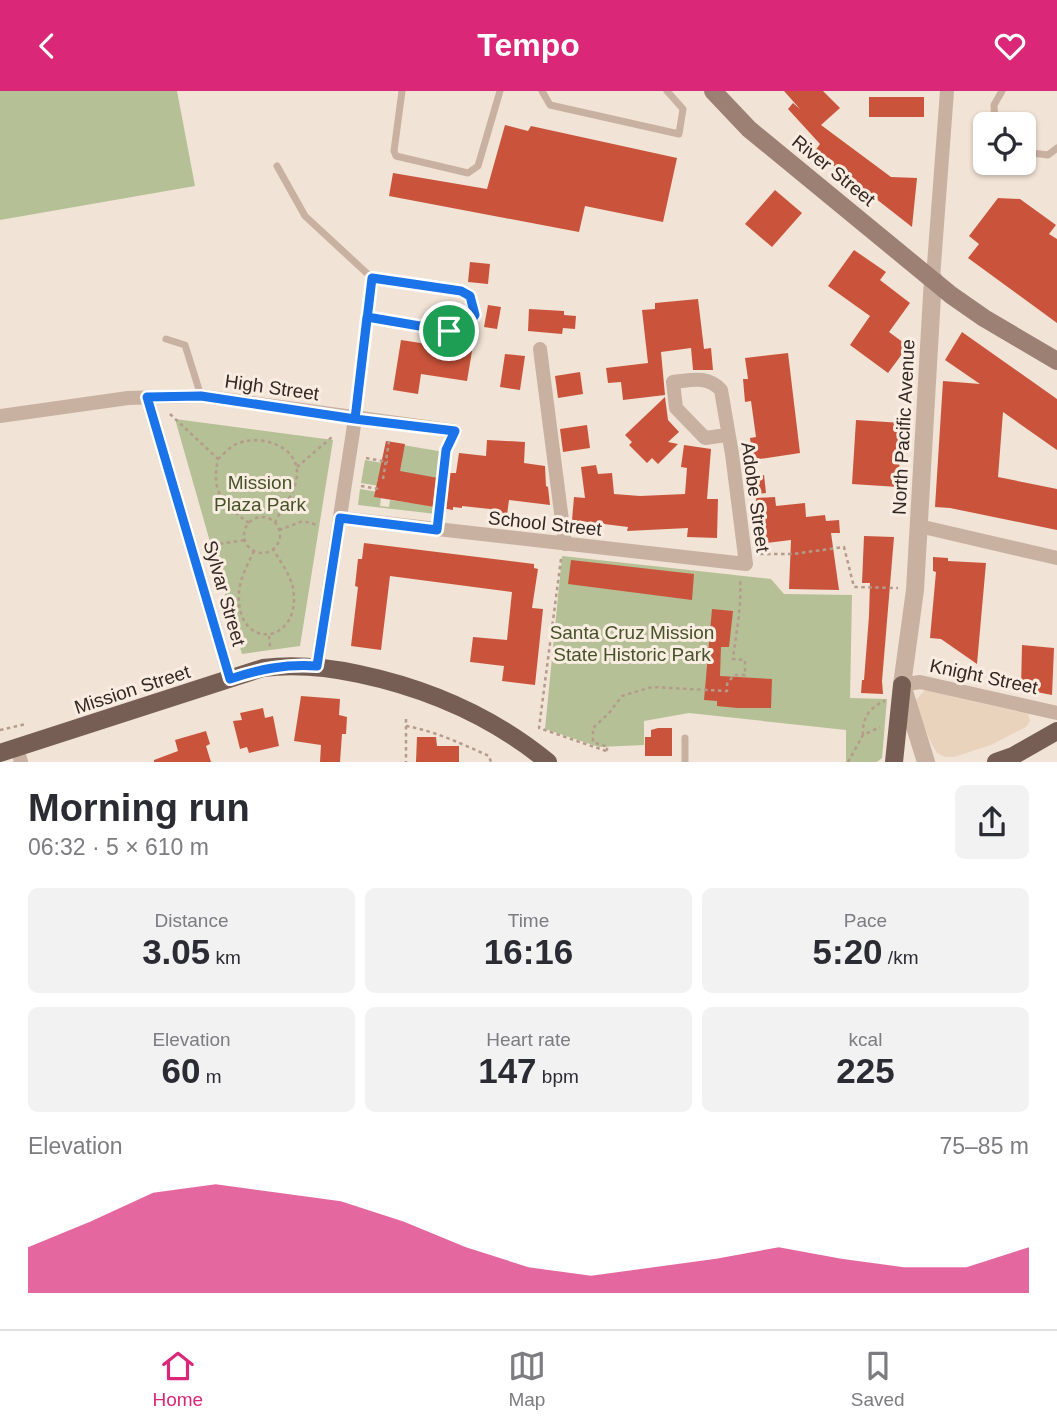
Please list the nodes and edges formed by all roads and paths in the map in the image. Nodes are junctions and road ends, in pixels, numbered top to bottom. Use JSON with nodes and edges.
{"nodes":[{"id":1,"x":402,"y":91,"type":"edge"},
{"id":2,"x":500,"y":91,"type":"edge"},
{"id":3,"x":532,"y":91,"type":"edge"},
{"id":4,"x":667,"y":91,"type":"edge"},
{"id":5,"x":713,"y":91,"type":"edge"},
{"id":6,"x":947,"y":91,"type":"edge"},
{"id":7,"x":1002,"y":91,"type":"edge"},
{"id":8,"x":542,"y":92,"type":"edge"},
{"id":9,"x":994,"y":112,"type":"edge"},
{"id":10,"x":1057,"y":148,"type":"edge"},
{"id":11,"x":1036,"y":154,"type":"edge"},
{"id":12,"x":277,"y":166,"type":"dead end"},
{"id":13,"x":372,"y":278,"type":"junction"},
{"id":14,"x":933,"y":278,"type":"junction"},
{"id":15,"x":367,"y":317,"type":"junction"},
{"id":16,"x":166,"y":339,"type":"dead end"},
{"id":17,"x":540,"y":349,"type":"dead end"},
{"id":18,"x":1053,"y":359,"type":"edge"},
{"id":19,"x":201,"y":396,"type":"junction"},
{"id":20,"x":147,"y":397,"type":"junction"},
{"id":21,"x":170,"y":414,"type":"dead end"},
{"id":22,"x":0,"y":416,"type":"edge"},
{"id":23,"x":355,"y":419,"type":"junction"},
{"id":24,"x":455,"y":431,"type":"joint"},
{"id":25,"x":727,"y":435,"type":"junction"},
{"id":26,"x":332,"y":437,"type":"dead end"},
{"id":27,"x":389,"y":441,"type":"dead end"},
{"id":28,"x":363,"y":458,"type":"dead end"},
{"id":29,"x":218,"y":459,"type":"junction"},
{"id":30,"x":387,"y":462,"type":"junction"},
{"id":31,"x":297,"y":467,"type":"junction"},
{"id":32,"x":383,"y":479,"type":"dead end"},
{"id":33,"x":358,"y":486,"type":"dead end"},
{"id":34,"x":379,"y":489,"type":"dead end"},
{"id":35,"x":340,"y":518,"type":"junction"},
{"id":36,"x":249,"y":523,"type":"junction"},
{"id":37,"x":275,"y":523,"type":"junction"},
{"id":38,"x":317,"y":525,"type":"dead end"},
{"id":39,"x":919,"y":526,"type":"junction"},
{"id":40,"x":279,"y":530,"type":"junction"},
{"id":41,"x":437,"y":530,"type":"junction"},
{"id":42,"x":244,"y":540,"type":"junction"},
{"id":43,"x":206,"y":546,"type":"dead end"},
{"id":44,"x":273,"y":549,"type":"junction"},
{"id":45,"x":563,"y":550,"type":"junction"},
{"id":46,"x":254,"y":551,"type":"junction"},
{"id":47,"x":1057,"y":558,"type":"edge"},
{"id":48,"x":746,"y":564,"type":"junction"},
{"id":49,"x":893,"y":588,"type":"dead end"},
{"id":50,"x":269,"y":636,"type":"junction"},
{"id":51,"x":270,"y":647,"type":"dead end"},
{"id":52,"x":317,"y":666,"type":"junction"},
{"id":53,"x":230,"y":679,"type":"junction"},
{"id":54,"x":902,"y":685,"type":"junction"},
{"id":55,"x":884,"y":701,"type":"dead end"},
{"id":56,"x":1057,"y":713,"type":"edge"},
{"id":57,"x":406,"y":719,"type":"dead end"},
{"id":58,"x":26,"y":724,"type":"dead end"},
{"id":59,"x":406,"y":726,"type":"junction"},
{"id":60,"x":883,"y":726,"type":"dead end"},
{"id":61,"x":0,"y":730,"type":"edge"},
{"id":62,"x":1057,"y":731,"type":"edge"},
{"id":63,"x":863,"y":735,"type":"junction"},
{"id":64,"x":685,"y":738,"type":"dead end"},
{"id":65,"x":606,"y":751,"type":"junction"},
{"id":66,"x":13,"y":754,"type":"edge"},
{"id":67,"x":604,"y":758,"type":"dead end"},
{"id":68,"x":406,"y":762,"type":"edge"},
{"id":69,"x":491,"y":762,"type":"edge"},
{"id":70,"x":548,"y":762,"type":"edge"},
{"id":71,"x":685,"y":762,"type":"edge"},
{"id":72,"x":848,"y":762,"type":"edge"},
{"id":73,"x":894,"y":762,"type":"edge"},
{"id":74,"x":926,"y":762,"type":"edge"},
{"id":75,"x":996,"y":762,"type":"edge"}],
"edges":[{"from":1,"to":2,"type":"lane"},
{"from":3,"to":8,"type":"lane"},
{"from":4,"to":8,"type":"lane"},
{"from":5,"to":14,"type":"main road","name":"River Street"},
{"from":6,"to":14,"type":"street","name":"North Pacific Avenue"},
{"from":7,"to":9,"type":"lane"},
{"from":10,"to":11,"type":"lane"},
{"from":12,"to":13,"type":"lane"},
{"from":13,"to":15,"type":"lane"},
{"from":13,"to":15,"type":"lane"},
{"from":14,"to":18,"type":"main road","name":"River Street"},
{"from":14,"to":39,"type":"street","name":"North Pacific Avenue"},
{"from":15,"to":23,"type":"lane"},
{"from":16,"to":19,"type":"lane"},
{"from":17,"to":45,"type":"street"},
{"from":19,"to":20,"type":"street","name":"High Street"},
{"from":19,"to":23,"type":"street","name":"High Street"},
{"from":20,"to":22,"type":"street","name":"High Street"},
{"from":20,"to":53,"type":"street","name":"Sylvar Street"},
{"from":21,"to":29,"type":"path"},
{"from":23,"to":24,"type":"street","name":"High Street"},
{"from":23,"to":35,"type":"street"},
{"from":24,"to":41,"type":"path"},
{"from":25,"to":25,"type":"street","name":"Adobe Street"},
{"from":25,"to":48,"type":"street","name":"Adobe Street"},
{"from":26,"to":31,"type":"path"},
{"from":27,"to":30,"type":"path"},
{"from":28,"to":30,"type":"path"},
{"from":29,"to":31,"type":"path"},
{"from":29,"to":36,"type":"path"},
{"from":30,"to":32,"type":"path"},
{"from":31,"to":37,"type":"path"},
{"from":33,"to":34,"type":"path"},
{"from":35,"to":41,"type":"street","name":"School Street"},
{"from":35,"to":52,"type":"street"},
{"from":36,"to":37,"type":"path"},
{"from":36,"to":42,"type":"path"},
{"from":37,"to":40,"type":"path"},
{"from":38,"to":40,"type":"path"},
{"from":39,"to":47,"type":"street"},
{"from":39,"to":54,"type":"street","name":"North Pacific Avenue"},
{"from":40,"to":44,"type":"path"},
{"from":41,"to":45,"type":"street","name":"School Street"},
{"from":42,"to":43,"type":"path"},
{"from":42,"to":46,"type":"path"},
{"from":44,"to":46,"type":"path"},
{"from":44,"to":50,"type":"path"},
{"from":45,"to":48,"type":"street","name":"School Street"},
{"from":45,"to":65,"type":"path"},
{"from":46,"to":50,"type":"path"},
{"from":48,"to":49,"type":"path"},
{"from":48,"to":65,"type":"path"},
{"from":50,"to":51,"type":"path"},
{"from":52,"to":53,"type":"main road","name":"Mission Street"},
{"from":52,"to":70,"type":"main road","name":"Mission Street"},
{"from":53,"to":66,"type":"main road","name":"Mission Street"},
{"from":54,"to":56,"type":"street","name":"Knight Street"},
{"from":54,"to":73,"type":"main road"},
{"from":54,"to":74,"type":"street","name":"North Pacific Avenue"},
{"from":55,"to":63,"type":"path"},
{"from":57,"to":59,"type":"path"},
{"from":58,"to":61,"type":"path"},
{"from":59,"to":68,"type":"path"},
{"from":59,"to":69,"type":"path"},
{"from":60,"to":63,"type":"path"},
{"from":62,"to":75,"type":"main road"},
{"from":63,"to":72,"type":"path"},
{"from":64,"to":71,"type":"lane"},
{"from":65,"to":67,"type":"path"}]}
